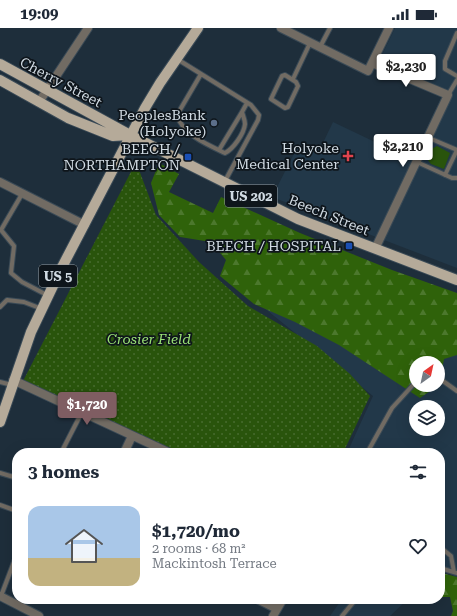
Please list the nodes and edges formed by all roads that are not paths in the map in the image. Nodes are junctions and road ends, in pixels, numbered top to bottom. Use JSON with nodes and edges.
{"nodes":[{"id":1,"x":88,"y":28,"type":"edge"},
{"id":2,"x":198,"y":28,"type":"edge"},
{"id":3,"x":281,"y":28,"type":"edge"},
{"id":4,"x":330,"y":28,"type":"edge"},
{"id":5,"x":389,"y":28,"type":"edge"},
{"id":6,"x":457,"y":33,"type":"edge"},
{"id":7,"x":310,"y":43,"type":"junction"},
{"id":8,"x":320,"y":48,"type":"junction"},
{"id":9,"x":176,"y":59,"type":"junction"},
{"id":10,"x":372,"y":63,"type":"junction"},
{"id":11,"x":0,"y":64,"type":"edge"},
{"id":12,"x":201,"y":74,"type":"junction"},
{"id":13,"x":457,"y":76,"type":"edge"},
{"id":14,"x":293,"y":79,"type":"junction"},
{"id":15,"x":0,"y":80,"type":"edge"},
{"id":16,"x":457,"y":80,"type":"edge"},
{"id":17,"x":46,"y":90,"type":"junction"},
{"id":18,"x":448,"y":95,"type":"junction"},
{"id":19,"x":39,"y":102,"type":"junction"},
{"id":20,"x":247,"y":103,"type":"junction"},
{"id":21,"x":242,"y":112,"type":"junction"},
{"id":22,"x":130,"y":135,"type":"junction"},
{"id":23,"x":428,"y":138,"type":"junction"},
{"id":24,"x":219,"y":150,"type":"junction"},
{"id":25,"x":457,"y":150,"type":"edge"},
{"id":26,"x":417,"y":162,"type":"junction"},
{"id":27,"x":445,"y":176,"type":"junction"},
{"id":28,"x":457,"y":178,"type":"edge"},
{"id":29,"x":0,"y":182,"type":"edge"},
{"id":30,"x":224,"y":182,"type":"junction"},
{"id":31,"x":22,"y":194,"type":"junction"},
{"id":32,"x":85,"y":226,"type":"junction"},
{"id":33,"x":375,"y":249,"type":"junction"},
{"id":34,"x":457,"y":280,"type":"edge"},
{"id":35,"x":49,"y":296,"type":"junction"},
{"id":36,"x":0,"y":307,"type":"edge"},
{"id":37,"x":42,"y":309,"type":"junction"},
{"id":38,"x":0,"y":382,"type":"edge"},
{"id":39,"x":445,"y":382,"type":"edge"},
{"id":40,"x":12,"y":383,"type":"junction"},
{"id":41,"x":409,"y":389,"type":"edge"},
{"id":42,"x":457,"y":391,"type":"edge"},
{"id":43,"x":82,"y":412,"type":"junction"},
{"id":44,"x":0,"y":422,"type":"edge"},
{"id":45,"x":132,"y":436,"type":"junction"},
{"id":46,"x":64,"y":448,"type":"edge"},
{"id":47,"x":126,"y":448,"type":"edge"},
{"id":48,"x":159,"y":448,"type":"edge"},
{"id":49,"x":370,"y":448,"type":"edge"},
{"id":50,"x":0,"y":473,"type":"edge"},
{"id":51,"x":12,"y":477,"type":"edge"},
{"id":52,"x":0,"y":505,"type":"edge"},
{"id":53,"x":12,"y":509,"type":"edge"},
{"id":54,"x":445,"y":551,"type":"edge"},
{"id":55,"x":12,"y":566,"type":"edge"},
{"id":56,"x":445,"y":569,"type":"edge"},
{"id":57,"x":456,"y":572,"type":"edge"},
{"id":58,"x":0,"y":596,"type":"edge"},
{"id":59,"x":12,"y":602,"type":"edge"},
{"id":60,"x":16,"y":604,"type":"edge"},
{"id":61,"x":264,"y":604,"type":"edge"},
{"id":62,"x":352,"y":604,"type":"edge"},
{"id":63,"x":275,"y":612,"type":"edge"},
{"id":64,"x":39,"y":616,"type":"edge"},
{"id":65,"x":342,"y":616,"type":"edge"}],
"edges":[{"from":1,"to":17,"type":"street"},
{"from":2,"to":9,"type":"main road","number":"US 5"},
{"from":3,"to":7,"type":"street"},
{"from":4,"to":8,"type":"lane"},
{"from":5,"to":10,"type":"street"},
{"from":6,"to":13,"type":"lane"},
{"from":7,"to":8,"type":"street"},
{"from":7,"to":14,"type":"lane"},
{"from":8,"to":10,"type":"street"},
{"from":9,"to":12,"type":"lane"},
{"from":9,"to":22,"type":"main road","number":"US 5"},
{"from":10,"to":18,"type":"street"},
{"from":11,"to":17,"type":"main road","name":"Cherry Street","number":"US 202"},
{"from":12,"to":20,"type":"lane"},
{"from":12,"to":24,"type":"lane"},
{"from":14,"to":14,"type":"lane"},
{"from":15,"to":19,"type":"main road","name":"Cherry Street","number":"US 202"},
{"from":16,"to":18,"type":"lane"},
{"from":17,"to":19,"type":"street"},
{"from":17,"to":22,"type":"main road","name":"Cherry Street","number":"US 202"},
{"from":18,"to":23,"type":"street"},
{"from":19,"to":22,"type":"main road","name":"Cherry Street","number":"US 202"},
{"from":20,"to":21,"type":"lane"},
{"from":20,"to":30,"type":"lane"},
{"from":21,"to":24,"type":"lane"},
{"from":21,"to":24,"type":"lane"},
{"from":22,"to":30,"type":"main road","name":"Beech Street","number":"US 202"},
{"from":22,"to":32,"type":"main road","number":"US 5"},
{"from":23,"to":25,"type":"lane"},
{"from":23,"to":26,"type":"street"},
{"from":25,"to":27,"type":"lane"},
{"from":26,"to":27,"type":"lane"},
{"from":26,"to":33,"type":"street"},
{"from":27,"to":28,"type":"lane"},
{"from":29,"to":31,"type":"street"},
{"from":30,"to":33,"type":"main road","name":"Beech Street","number":"US 202"},
{"from":31,"to":32,"type":"street"},
{"from":31,"to":35,"type":"lane"},
{"from":32,"to":35,"type":"main road","number":"US 5"},
{"from":33,"to":34,"type":"main road","name":"Beech Street","number":"US 202"},
{"from":35,"to":37,"type":"main road","number":"US 5"},
{"from":36,"to":37,"type":"lane"},
{"from":37,"to":40,"type":"main road","number":"US 5"},
{"from":38,"to":40,"type":"lane"},
{"from":39,"to":42,"type":"lane"},
{"from":40,"to":43,"type":"street"},
{"from":40,"to":44,"type":"main road","number":"US 5"},
{"from":41,"to":49,"type":"lane"},
{"from":43,"to":45,"type":"street"},
{"from":43,"to":46,"type":"lane"},
{"from":45,"to":47,"type":"street"},
{"from":45,"to":48,"type":"street"},
{"from":50,"to":51,"type":"lane"},
{"from":52,"to":53,"type":"lane"},
{"from":54,"to":57,"type":"lane"},
{"from":55,"to":58,"type":"lane"},
{"from":56,"to":57,"type":"lane"},
{"from":58,"to":59,"type":"street"},
{"from":60,"to":64,"type":"street"},
{"from":61,"to":63,"type":"street"},
{"from":62,"to":65,"type":"lane"}]}
